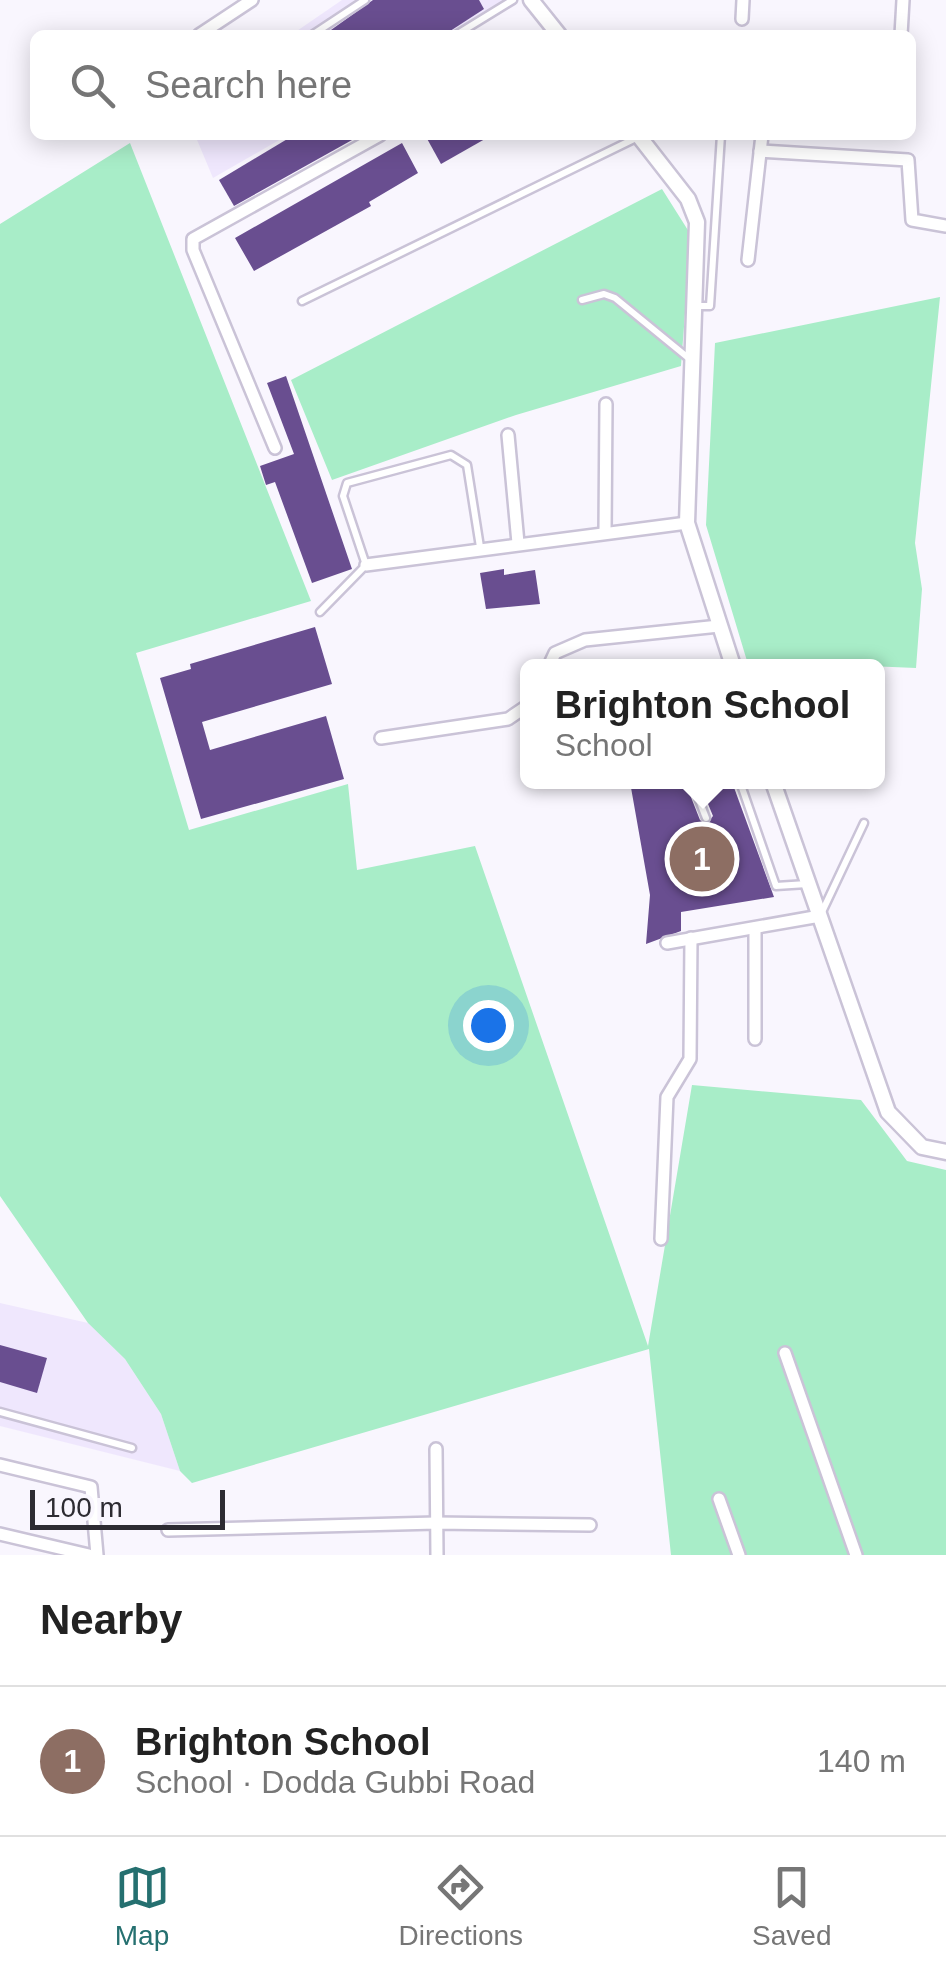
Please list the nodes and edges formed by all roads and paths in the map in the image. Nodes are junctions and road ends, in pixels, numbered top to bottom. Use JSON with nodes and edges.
{"nodes":[{"id":1,"x":252,"y":0,"type":"edge"},
{"id":2,"x":366,"y":0,"type":"edge"},
{"id":3,"x":512,"y":0,"type":"edge"},
{"id":4,"x":531,"y":0,"type":"edge"},
{"id":5,"x":743,"y":0,"type":"edge"},
{"id":6,"x":904,"y":0,"type":"edge"},
{"id":7,"x":742,"y":19,"type":"dead end"},
{"id":8,"x":206,"y":30,"type":"edge"},
{"id":9,"x":320,"y":30,"type":"edge"},
{"id":10,"x":464,"y":30,"type":"edge"},
{"id":11,"x":554,"y":30,"type":"edge"},
{"id":12,"x":901,"y":30,"type":"edge"},
{"id":13,"x":371,"y":140,"type":"edge"},
{"id":14,"x":630,"y":140,"type":"edge"},
{"id":15,"x":641,"y":140,"type":"edge"},
{"id":16,"x":721,"y":140,"type":"edge"},
{"id":17,"x":761,"y":140,"type":"edge"},
{"id":18,"x":760,"y":151,"type":"junction"},
{"id":19,"x":946,"y":226,"type":"edge"},
{"id":20,"x":748,"y":260,"type":"dead end"},
{"id":21,"x":582,"y":300,"type":"dead end"},
{"id":22,"x":302,"y":301,"type":"dead end"},
{"id":23,"x":694,"y":306,"type":"junction"},
{"id":24,"x":692,"y":361,"type":"junction"},
{"id":25,"x":606,"y":404,"type":"dead end"},
{"id":26,"x":508,"y":435,"type":"dead end"},
{"id":27,"x":274,"y":448,"type":"dead end"},
{"id":28,"x":687,"y":523,"type":"junction"},
{"id":29,"x":605,"y":532,"type":"junction"},
{"id":30,"x":518,"y":543,"type":"junction"},
{"id":31,"x":480,"y":548,"type":"junction"},
{"id":32,"x":366,"y":565,"type":"junction"},
{"id":33,"x":320,"y":612,"type":"dead end"},
{"id":34,"x":719,"y":626,"type":"junction"},
{"id":35,"x":552,"y":659,"type":"edge"},
{"id":36,"x":731,"y":659,"type":"edge"},
{"id":37,"x":520,"y":711,"type":"edge"},
{"id":38,"x":382,"y":738,"type":"dead end"},
{"id":39,"x":695,"y":789,"type":"edge"},
{"id":40,"x":742,"y":789,"type":"edge"},
{"id":41,"x":775,"y":789,"type":"edge"},
{"id":42,"x":706,"y":818,"type":"dead end"},
{"id":43,"x":864,"y":823,"type":"dead end"},
{"id":44,"x":808,"y":883,"type":"junction"},
{"id":45,"x":820,"y":916,"type":"junction"},
{"id":46,"x":754,"y":928,"type":"junction"},
{"id":47,"x":691,"y":938,"type":"junction"},
{"id":48,"x":667,"y":943,"type":"dead end"},
{"id":49,"x":755,"y":1039,"type":"dead end"},
{"id":50,"x":946,"y":1152,"type":"edge"},
{"id":51,"x":661,"y":1239,"type":"dead end"},
{"id":52,"x":786,"y":1353,"type":"dead end"},
{"id":53,"x":0,"y":1412,"type":"edge"},
{"id":54,"x":132,"y":1448,"type":"dead end"},
{"id":55,"x":436,"y":1449,"type":"dead end"},
{"id":56,"x":0,"y":1465,"type":"edge"},
{"id":57,"x":719,"y":1499,"type":"dead end"},
{"id":58,"x":436,"y":1523,"type":"junction"},
{"id":59,"x":590,"y":1525,"type":"dead end"},
{"id":60,"x":168,"y":1530,"type":"dead end"},
{"id":61,"x":0,"y":1534,"type":"edge"},
{"id":62,"x":89,"y":1555,"type":"edge"},
{"id":63,"x":97,"y":1555,"type":"edge"},
{"id":64,"x":437,"y":1555,"type":"edge"},
{"id":65,"x":738,"y":1555,"type":"edge"},
{"id":66,"x":856,"y":1555,"type":"edge"}],
"edges":[{"from":1,"to":8,"type":"street"},
{"from":2,"to":9,"type":"lane"},
{"from":3,"to":10,"type":"lane"},
{"from":4,"to":11,"type":"street"},
{"from":5,"to":7,"type":"street"},
{"from":6,"to":12,"type":"street"},
{"from":13,"to":27,"type":"street"},
{"from":14,"to":22,"type":"lane"},
{"from":15,"to":23,"type":"street"},
{"from":16,"to":23,"type":"lane"},
{"from":17,"to":18,"type":"street"},
{"from":18,"to":19,"type":"street"},
{"from":18,"to":20,"type":"street"},
{"from":21,"to":24,"type":"lane"},
{"from":23,"to":24,"type":"street"},
{"from":24,"to":28,"type":"street"},
{"from":25,"to":29,"type":"street"},
{"from":26,"to":30,"type":"street"},
{"from":28,"to":29,"type":"street"},
{"from":28,"to":34,"type":"street"},
{"from":29,"to":30,"type":"street"},
{"from":30,"to":31,"type":"street"},
{"from":31,"to":32,"type":"street"},
{"from":31,"to":32,"type":"lane"},
{"from":32,"to":33,"type":"lane"},
{"from":34,"to":35,"type":"street"},
{"from":34,"to":36,"type":"street"},
{"from":37,"to":38,"type":"street"},
{"from":39,"to":42,"type":"lane"},
{"from":40,"to":44,"type":"lane"},
{"from":41,"to":44,"type":"street"},
{"from":43,"to":45,"type":"lane"},
{"from":44,"to":45,"type":"street"},
{"from":45,"to":46,"type":"street"},
{"from":45,"to":50,"type":"street"},
{"from":46,"to":47,"type":"street"},
{"from":46,"to":49,"type":"street"},
{"from":47,"to":48,"type":"street"},
{"from":47,"to":51,"type":"street"},
{"from":52,"to":66,"type":"street"},
{"from":53,"to":54,"type":"lane"},
{"from":55,"to":58,"type":"street"},
{"from":56,"to":63,"type":"street"},
{"from":57,"to":65,"type":"street"},
{"from":58,"to":59,"type":"street"},
{"from":58,"to":60,"type":"street"},
{"from":58,"to":64,"type":"street"},
{"from":61,"to":62,"type":"street"}]}
